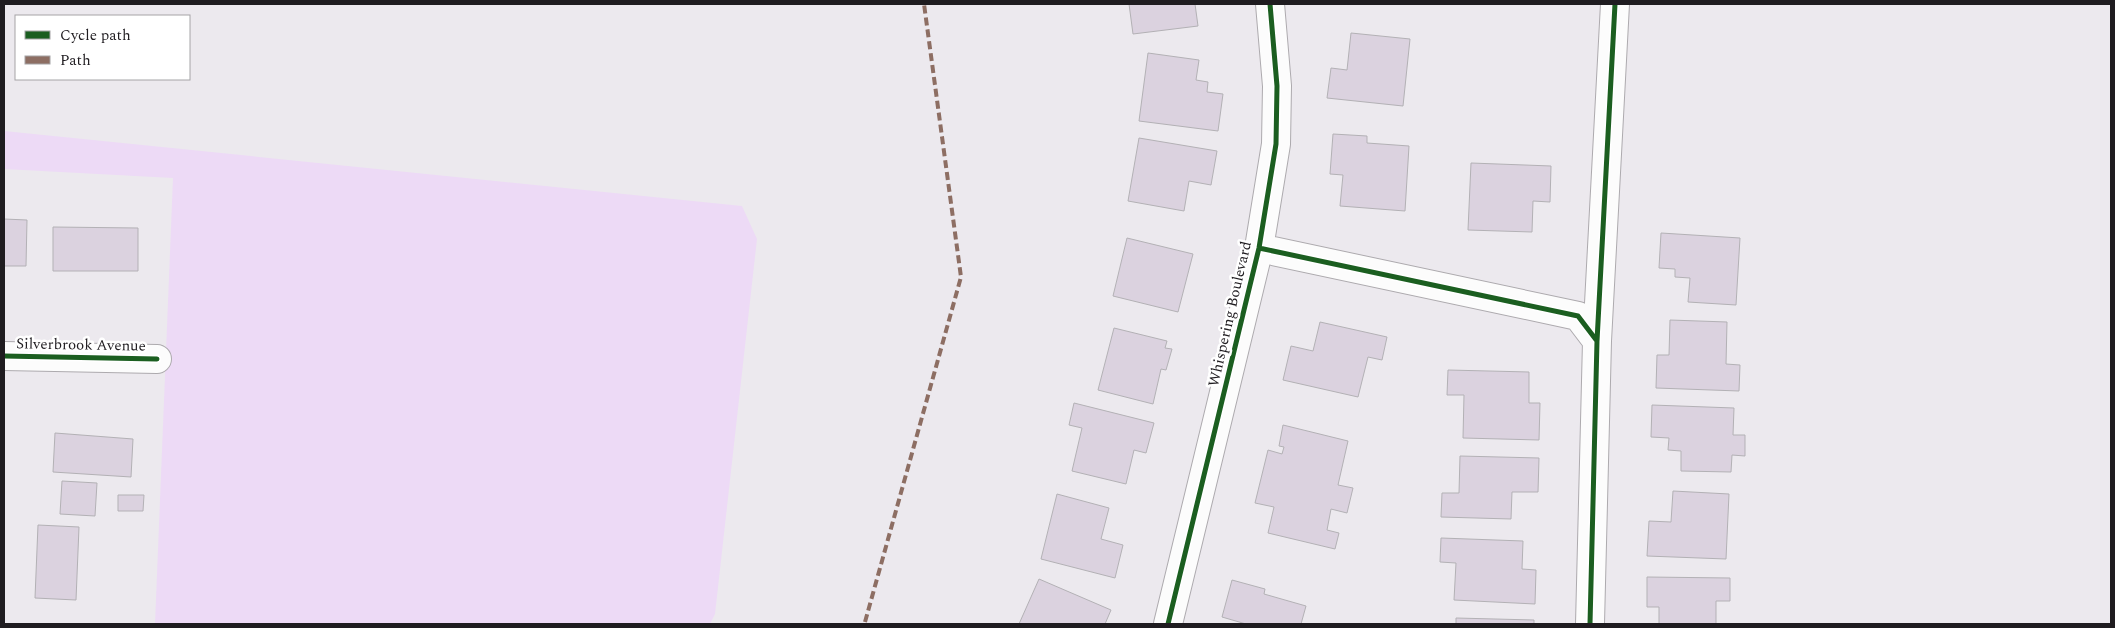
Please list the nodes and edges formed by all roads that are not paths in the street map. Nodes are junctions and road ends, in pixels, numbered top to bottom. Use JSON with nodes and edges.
{"nodes":[{"id":1,"x":1270,"y":4,"type":"edge"},
{"id":2,"x":1615,"y":4,"type":"edge"},
{"id":3,"x":1259,"y":248,"type":"junction"},
{"id":4,"x":1597,"y":341,"type":"junction"},
{"id":5,"x":4,"y":356,"type":"edge"},
{"id":6,"x":157,"y":360,"type":"dead end"},
{"id":7,"x":1168,"y":624,"type":"edge"},
{"id":8,"x":1590,"y":624,"type":"edge"}],
"edges":[{"from":1,"to":3,"type":"street","name":"Whispering Boulevard"},
{"from":2,"to":4,"type":"street"},
{"from":3,"to":4,"type":"street"},
{"from":3,"to":7,"type":"street","name":"Whispering Boulevard"},
{"from":4,"to":8,"type":"street"},
{"from":5,"to":6,"type":"street","name":"Silverbrook Avenue"}]}
